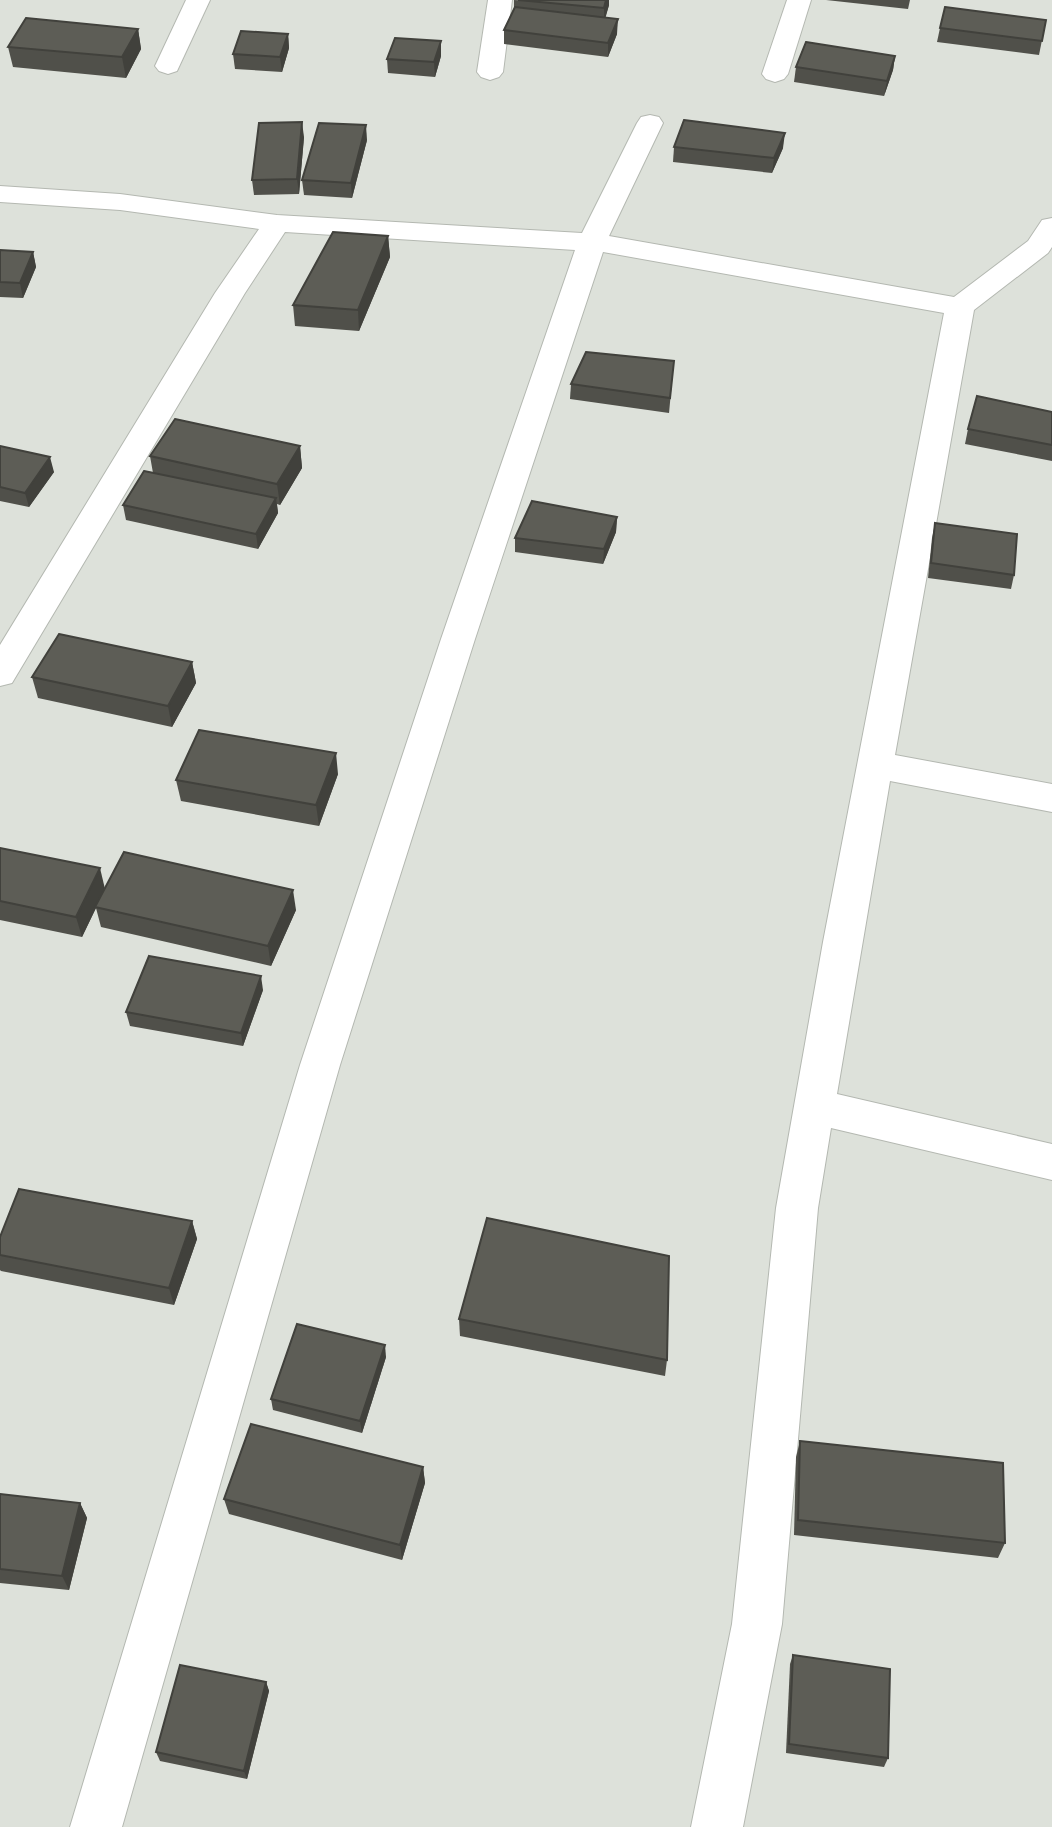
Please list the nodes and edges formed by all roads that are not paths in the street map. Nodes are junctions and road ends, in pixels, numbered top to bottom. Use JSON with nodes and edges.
{"nodes":[{"id":1,"x":198,"y":0,"type":"edge"},
{"id":2,"x":500,"y":0,"type":"edge"},
{"id":3,"x":799,"y":0,"type":"edge"},
{"id":4,"x":168,"y":66,"type":"dead end"},
{"id":5,"x":491,"y":72,"type":"dead end"},
{"id":6,"x":775,"y":74,"type":"dead end"},
{"id":7,"x":650,"y":123,"type":"dead end"},
{"id":8,"x":0,"y":194,"type":"edge"},
{"id":9,"x":277,"y":223,"type":"junction"},
{"id":10,"x":1052,"y":226,"type":"edge"},
{"id":11,"x":592,"y":242,"type":"junction"},
{"id":12,"x":960,"y":307,"type":"junction"},
{"id":13,"x":0,"y":674,"type":"edge"},
{"id":14,"x":876,"y":765,"type":"junction"},
{"id":15,"x":1052,"y":797,"type":"edge"},
{"id":16,"x":814,"y":1106,"type":"junction"},
{"id":17,"x":1052,"y":1162,"type":"edge"},
{"id":18,"x":96,"y":1827,"type":"edge"},
{"id":19,"x":717,"y":1827,"type":"edge"}],
"edges":[{"from":1,"to":4,"type":"street"},
{"from":2,"to":5,"type":"street"},
{"from":3,"to":6,"type":"street"},
{"from":7,"to":11,"type":"street"},
{"from":8,"to":9,"type":"street"},
{"from":9,"to":11,"type":"street"},
{"from":9,"to":13,"type":"street"},
{"from":10,"to":12,"type":"street"},
{"from":11,"to":12,"type":"street"},
{"from":11,"to":18,"type":"street"},
{"from":12,"to":14,"type":"street"},
{"from":14,"to":15,"type":"street"},
{"from":14,"to":16,"type":"street"},
{"from":16,"to":17,"type":"street"},
{"from":16,"to":19,"type":"street"}]}
